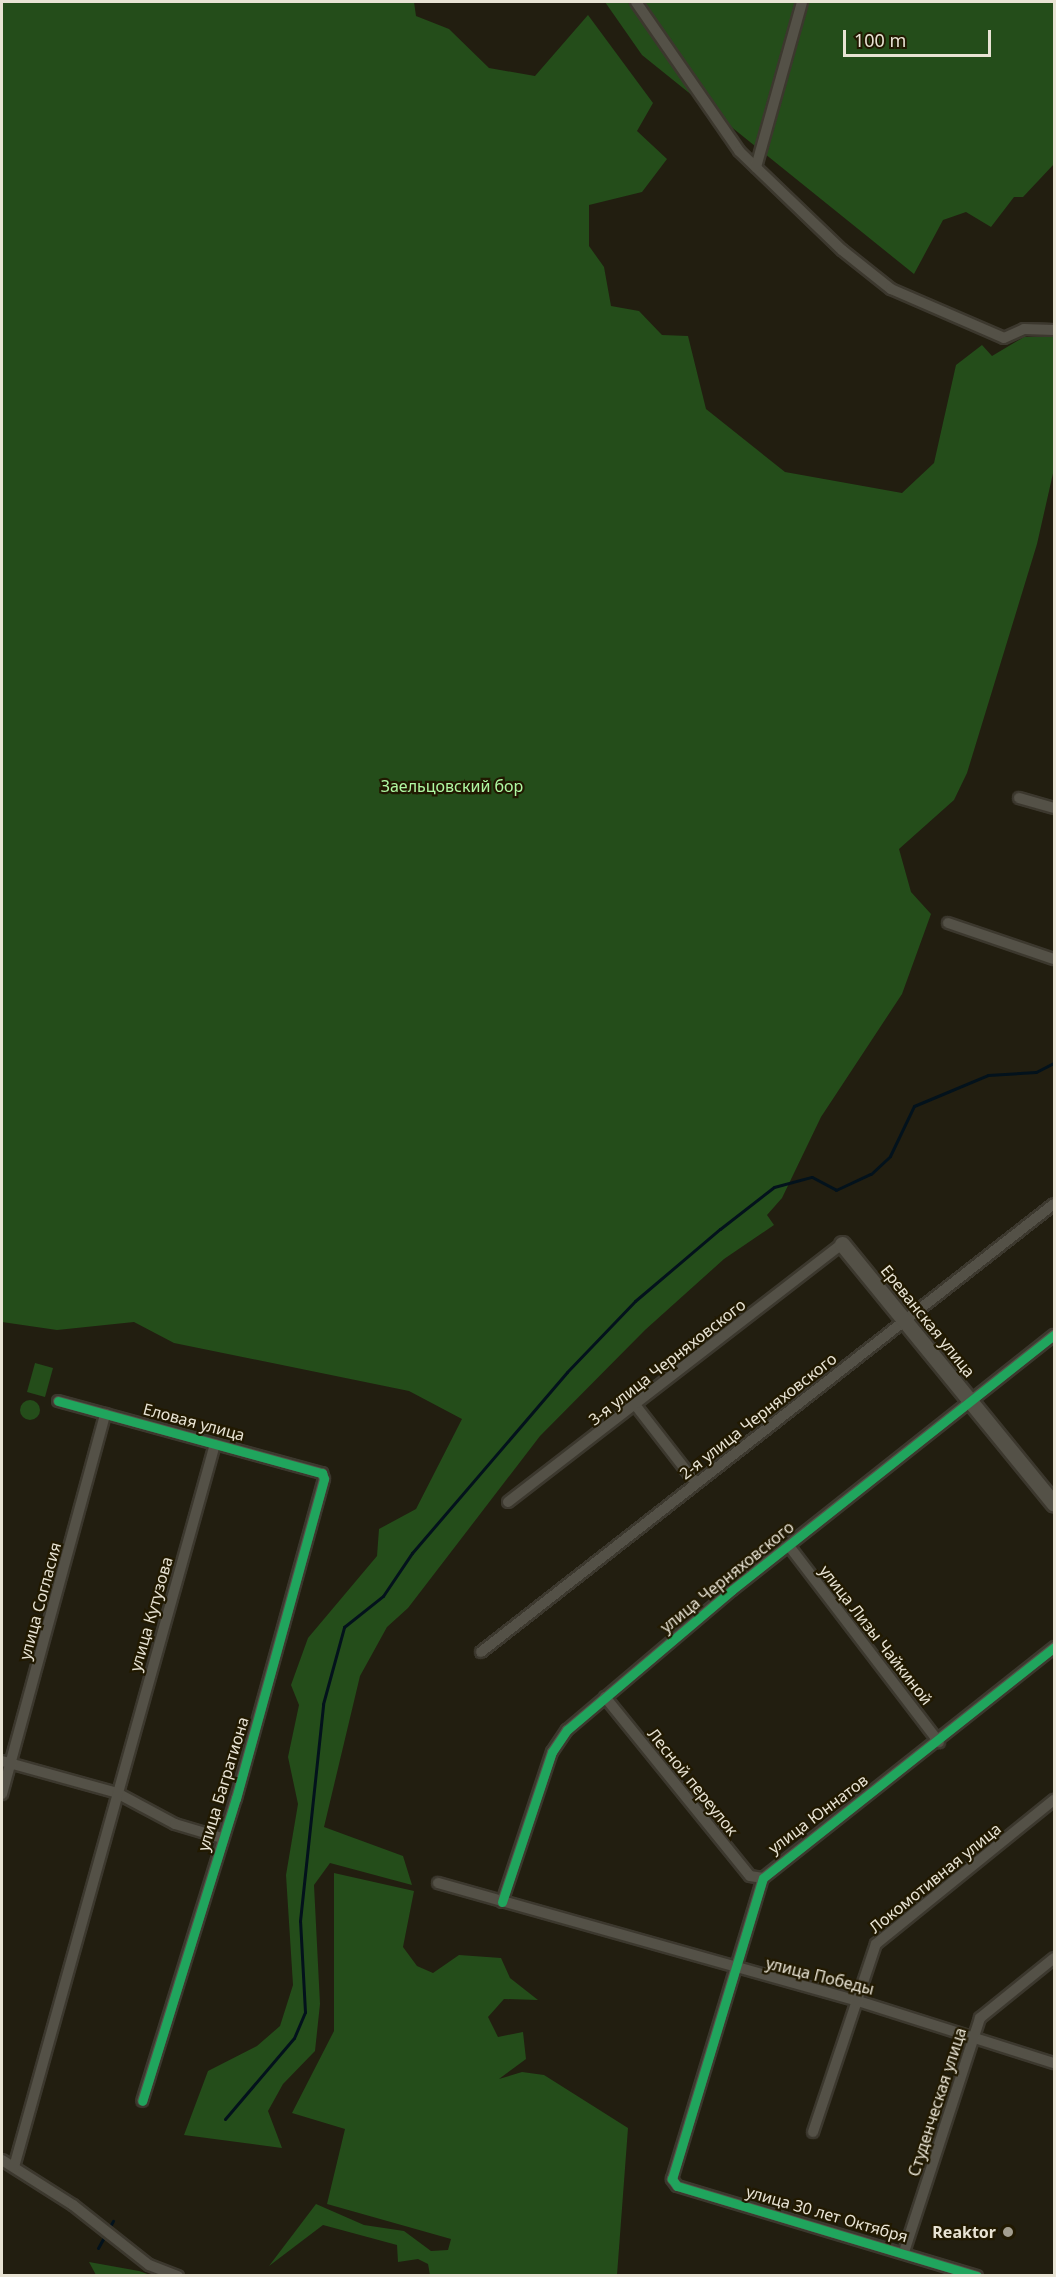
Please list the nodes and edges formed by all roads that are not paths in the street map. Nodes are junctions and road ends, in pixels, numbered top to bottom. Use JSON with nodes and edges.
{"nodes":[{"id":1,"x":636,"y":2,"type":"edge"},
{"id":2,"x":802,"y":2,"type":"edge"},
{"id":3,"x":756,"y":167,"type":"junction"},
{"id":4,"x":1054,"y":330,"type":"edge"},
{"id":5,"x":1020,"y":798,"type":"dead end"},
{"id":6,"x":1054,"y":808,"type":"edge"},
{"id":7,"x":948,"y":923,"type":"dead end"},
{"id":8,"x":1054,"y":959,"type":"edge"},
{"id":9,"x":1054,"y":1204,"type":"edge"},
{"id":10,"x":842,"y":1244,"type":"joint"},
{"id":11,"x":905,"y":1320,"type":"junction"},
{"id":12,"x":1054,"y":1335,"type":"edge"},
{"id":13,"x":58,"y":1401,"type":"dead end"},
{"id":14,"x":971,"y":1403,"type":"junction"},
{"id":15,"x":636,"y":1406,"type":"junction"},
{"id":16,"x":105,"y":1414,"type":"junction"},
{"id":17,"x":215,"y":1444,"type":"junction"},
{"id":18,"x":322,"y":1473,"type":"joint"},
{"id":19,"x":696,"y":1483,"type":"junction"},
{"id":20,"x":1052,"y":1496,"type":"edge"},
{"id":21,"x":508,"y":1502,"type":"dead end"},
{"id":22,"x":789,"y":1546,"type":"junction"},
{"id":23,"x":1054,"y":1647,"type":"edge"},
{"id":24,"x":481,"y":1652,"type":"dead end"},
{"id":25,"x":606,"y":1696,"type":"junction"},
{"id":26,"x":939,"y":1742,"type":"junction"},
{"id":27,"x":6,"y":1762,"type":"edge"},
{"id":28,"x":117,"y":1793,"type":"junction"},
{"id":29,"x":2,"y":1794,"type":"edge"},
{"id":30,"x":1054,"y":1800,"type":"edge"},
{"id":31,"x":222,"y":1838,"type":"junction"},
{"id":32,"x":763,"y":1878,"type":"junction"},
{"id":33,"x":438,"y":1883,"type":"dead end"},
{"id":34,"x":502,"y":1902,"type":"junction"},
{"id":35,"x":1054,"y":1958,"type":"edge"},
{"id":36,"x":737,"y":1970,"type":"junction"},
{"id":37,"x":855,"y":2000,"type":"junction"},
{"id":38,"x":973,"y":2035,"type":"junction"},
{"id":39,"x":1054,"y":2063,"type":"edge"},
{"id":40,"x":142,"y":2102,"type":"dead end"},
{"id":41,"x":813,"y":2132,"type":"dead end"},
{"id":42,"x":2,"y":2160,"type":"edge"},
{"id":43,"x":14,"y":2167,"type":"junction"},
{"id":44,"x":672,"y":2179,"type":"joint"},
{"id":45,"x":904,"y":2252,"type":"junction"},
{"id":46,"x":178,"y":2276,"type":"edge"},
{"id":47,"x":977,"y":2276,"type":"edge"}],
"edges":[{"from":1,"to":3,"type":"street"},
{"from":2,"to":3,"type":"street"},
{"from":3,"to":4,"type":"street"},
{"from":5,"to":6,"type":"street"},
{"from":7,"to":8,"type":"street"},
{"from":9,"to":11,"type":"street","name":"2-я улица Черняховского"},
{"from":10,"to":11,"type":"street","name":"Ереванская улица"},
{"from":10,"to":15,"type":"street","name":"3-я улица Черняховского"},
{"from":11,"to":14,"type":"street","name":"Ереванская улица"},
{"from":11,"to":19,"type":"street","name":"2-я улица Черняховского"},
{"from":12,"to":14,"type":"street","name":"улица Черняховского"},
{"from":13,"to":16,"type":"street","name":"Еловая улица"},
{"from":14,"to":20,"type":"street","name":"Ереванская улица"},
{"from":14,"to":22,"type":"street","name":"улица Черняховского"},
{"from":15,"to":19,"type":"street"},
{"from":15,"to":21,"type":"street","name":"3-я улица Черняховского"},
{"from":16,"to":17,"type":"street","name":"Еловая улица"},
{"from":16,"to":27,"type":"street","name":"улица Согласия"},
{"from":17,"to":18,"type":"street","name":"Еловая улица"},
{"from":17,"to":28,"type":"street","name":"улица Кутузова"},
{"from":18,"to":31,"type":"street","name":"улица Багратиона"},
{"from":19,"to":24,"type":"street","name":"2-я улица Черняховского"},
{"from":22,"to":25,"type":"street","name":"улица Черняховского"},
{"from":22,"to":26,"type":"street","name":"улица Лизы Чайкиной"},
{"from":23,"to":26,"type":"street","name":"улица Юннатов"},
{"from":25,"to":32,"type":"street","name":"Лесной переулок"},
{"from":25,"to":34,"type":"street","name":"улица Черняховского"},
{"from":26,"to":32,"type":"street","name":"улица Юннатов"},
{"from":27,"to":28,"type":"street"},
{"from":27,"to":29,"type":"street","name":"улица Согласия"},
{"from":28,"to":31,"type":"street"},
{"from":28,"to":43,"type":"street","name":"улица Кутузова"},
{"from":30,"to":37,"type":"street","name":"Локомотивная улица"},
{"from":31,"to":40,"type":"street","name":"улица Багратиона"},
{"from":32,"to":36,"type":"street","name":"улица Юннатов"},
{"from":33,"to":34,"type":"street","name":"улица Победы"},
{"from":34,"to":36,"type":"street","name":"улица Победы"},
{"from":35,"to":38,"type":"street","name":"Студенческая улица"},
{"from":36,"to":37,"type":"street","name":"улица Победы"},
{"from":36,"to":44,"type":"street","name":"улица Юннатов"},
{"from":37,"to":38,"type":"street","name":"улица Победы"},
{"from":37,"to":41,"type":"street","name":"Локомотивная улица"},
{"from":38,"to":39,"type":"street","name":"улица Победы"},
{"from":38,"to":45,"type":"street","name":"Студенческая улица"},
{"from":42,"to":43,"type":"street"},
{"from":43,"to":46,"type":"street"},
{"from":44,"to":45,"type":"street","name":"улица 30 лет Октября"},
{"from":45,"to":47,"type":"street","name":"улица 30 лет Октября"}]}
